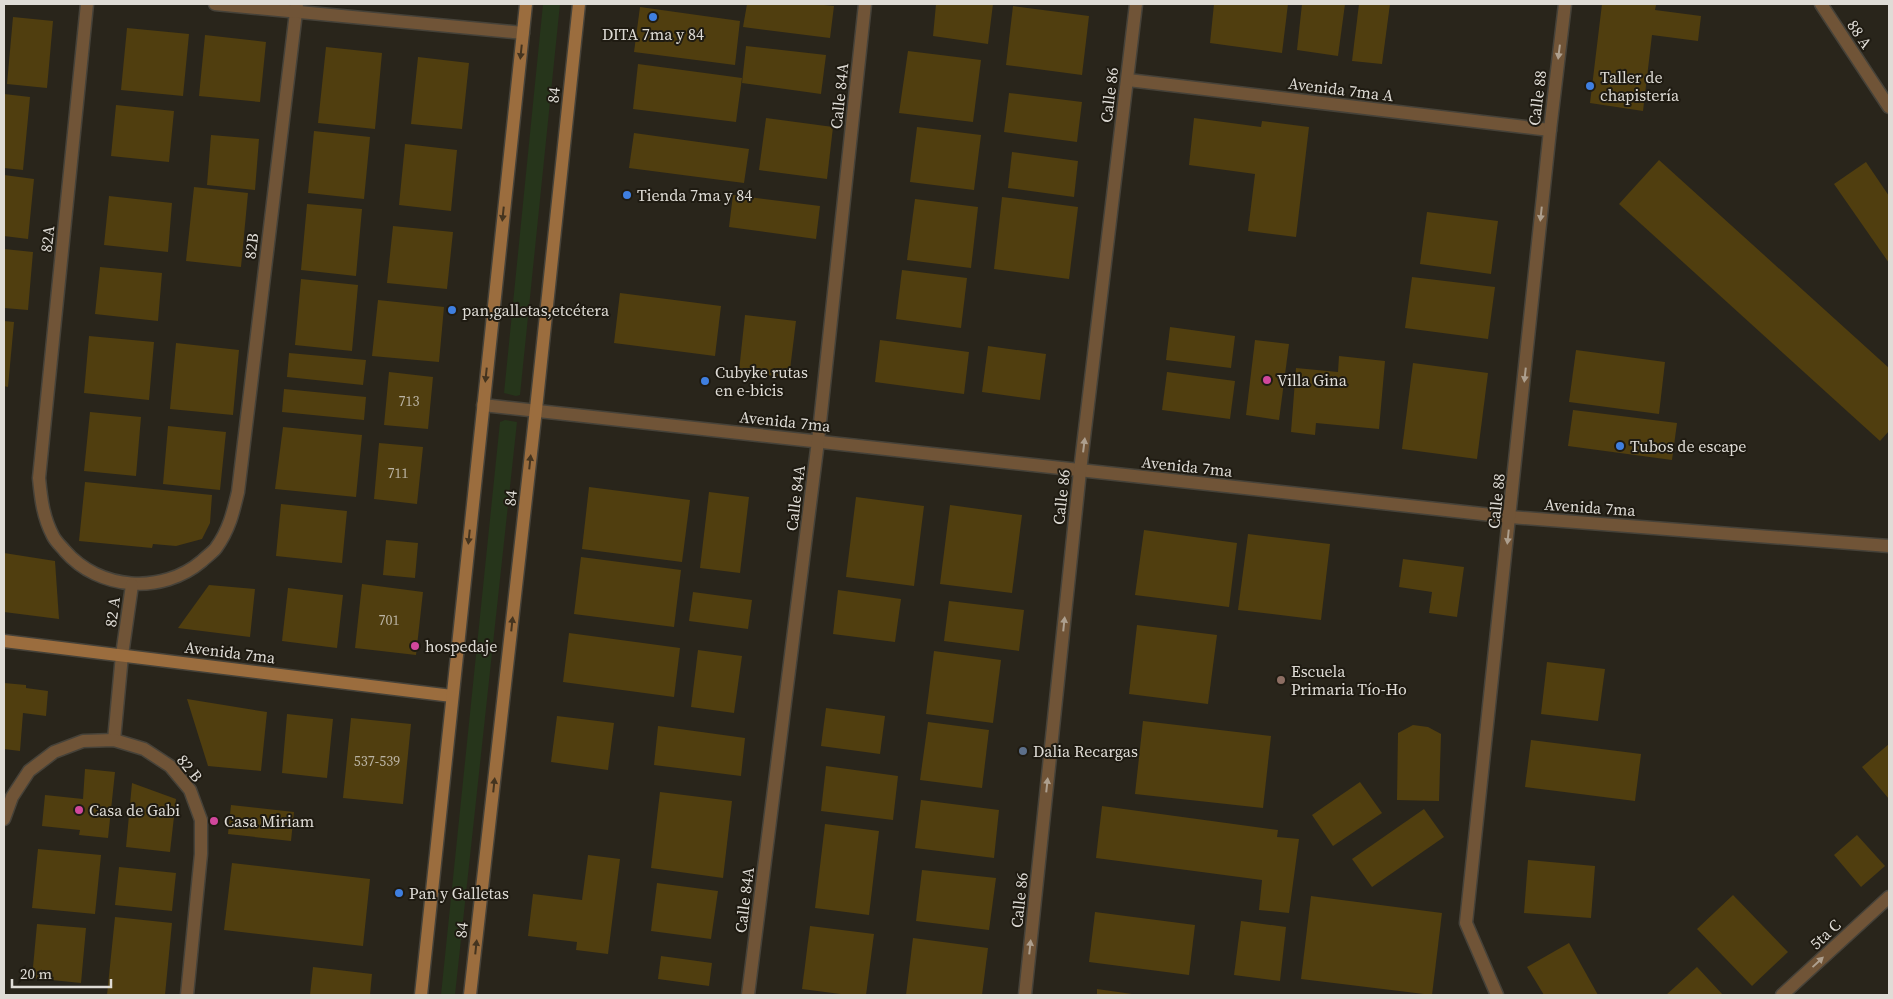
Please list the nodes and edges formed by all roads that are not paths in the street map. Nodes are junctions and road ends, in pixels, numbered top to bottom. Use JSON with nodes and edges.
{"nodes":[{"id":1,"x":87,"y":4,"type":"edge"},
{"id":2,"x":216,"y":4,"type":"edge"},
{"id":3,"x":526,"y":4,"type":"edge"},
{"id":4,"x":578,"y":4,"type":"edge"},
{"id":5,"x":865,"y":4,"type":"edge"},
{"id":6,"x":1136,"y":4,"type":"edge"},
{"id":7,"x":1565,"y":4,"type":"edge"},
{"id":8,"x":1821,"y":4,"type":"edge"},
{"id":9,"x":296,"y":8,"type":"edge"},
{"id":10,"x":523,"y":33,"type":"junction"},
{"id":11,"x":1128,"y":80,"type":"junction"},
{"id":12,"x":1889,"y":106,"type":"edge"},
{"id":13,"x":1550,"y":130,"type":"junction"},
{"id":14,"x":483,"y":405,"type":"junction"},
{"id":15,"x":536,"y":410,"type":"junction"},
{"id":16,"x":818,"y":441,"type":"junction"},
{"id":17,"x":1080,"y":471,"type":"junction"},
{"id":18,"x":39,"y":478,"type":"joint"},
{"id":19,"x":1510,"y":518,"type":"junction"},
{"id":20,"x":1889,"y":546,"type":"edge"},
{"id":21,"x":132,"y":585,"type":"junction"},
{"id":22,"x":4,"y":641,"type":"edge"},
{"id":23,"x":122,"y":655,"type":"junction"},
{"id":24,"x":452,"y":696,"type":"junction"},
{"id":25,"x":114,"y":740,"type":"junction"},
{"id":26,"x":4,"y":819,"type":"edge"},
{"id":27,"x":1889,"y":897,"type":"edge"},
{"id":28,"x":187,"y":995,"type":"edge"},
{"id":29,"x":422,"y":995,"type":"edge"},
{"id":30,"x":470,"y":995,"type":"edge"},
{"id":31,"x":748,"y":995,"type":"edge"},
{"id":32,"x":1025,"y":995,"type":"edge"},
{"id":33,"x":1497,"y":995,"type":"edge"},
{"id":34,"x":1782,"y":995,"type":"edge"}],
"edges":[{"from":1,"to":18,"type":"street","name":"82A"},
{"from":2,"to":9,"type":"street"},
{"from":3,"to":10,"type":"main road","name":"84"},
{"from":4,"to":15,"type":"main road","name":"84"},
{"from":5,"to":16,"type":"street","name":"Calle 84A"},
{"from":6,"to":11,"type":"street","name":"Calle 86"},
{"from":7,"to":13,"type":"street","name":"Calle 88","one_way":true},
{"from":8,"to":12,"type":"street","name":"88 A"},
{"from":9,"to":10,"type":"street"},
{"from":9,"to":21,"type":"street","name":"82B"},
{"from":10,"to":14,"type":"main road","name":"84","one_way":true},
{"from":11,"to":13,"type":"street","name":"Avenida 7ma A"},
{"from":17,"to":11,"type":"street","name":"Calle 86","one_way":true},
{"from":13,"to":19,"type":"street","name":"Calle 88","one_way":true},
{"from":14,"to":15,"type":"street","name":"Avenida 7ma"},
{"from":14,"to":24,"type":"main road","name":"84","one_way":true},
{"from":15,"to":16,"type":"street","name":"Avenida 7ma"},
{"from":30,"to":15,"type":"main road","name":"84","one_way":true},
{"from":16,"to":17,"type":"street","name":"Avenida 7ma"},
{"from":16,"to":31,"type":"street","name":"Calle 84A"},
{"from":17,"to":19,"type":"street","name":"Avenida 7ma"},
{"from":32,"to":17,"type":"street","name":"Calle 86","one_way":true},
{"from":18,"to":21,"type":"street","name":"82 A"},
{"from":19,"to":20,"type":"street","name":"Avenida 7ma"},
{"from":19,"to":33,"type":"street","name":"Calle 88","one_way":true},
{"from":21,"to":23,"type":"street","name":"82 A"},
{"from":22,"to":23,"type":"main road","name":"Avenida 7ma"},
{"from":23,"to":24,"type":"main road","name":"Avenida 7ma"},
{"from":23,"to":25,"type":"street","name":"82 A"},
{"from":24,"to":29,"type":"main road","name":"84"},
{"from":25,"to":26,"type":"street","name":"82 B"},
{"from":25,"to":28,"type":"street","name":"82 B"},
{"from":34,"to":27,"type":"street","name":"5ta C","one_way":true}]}
